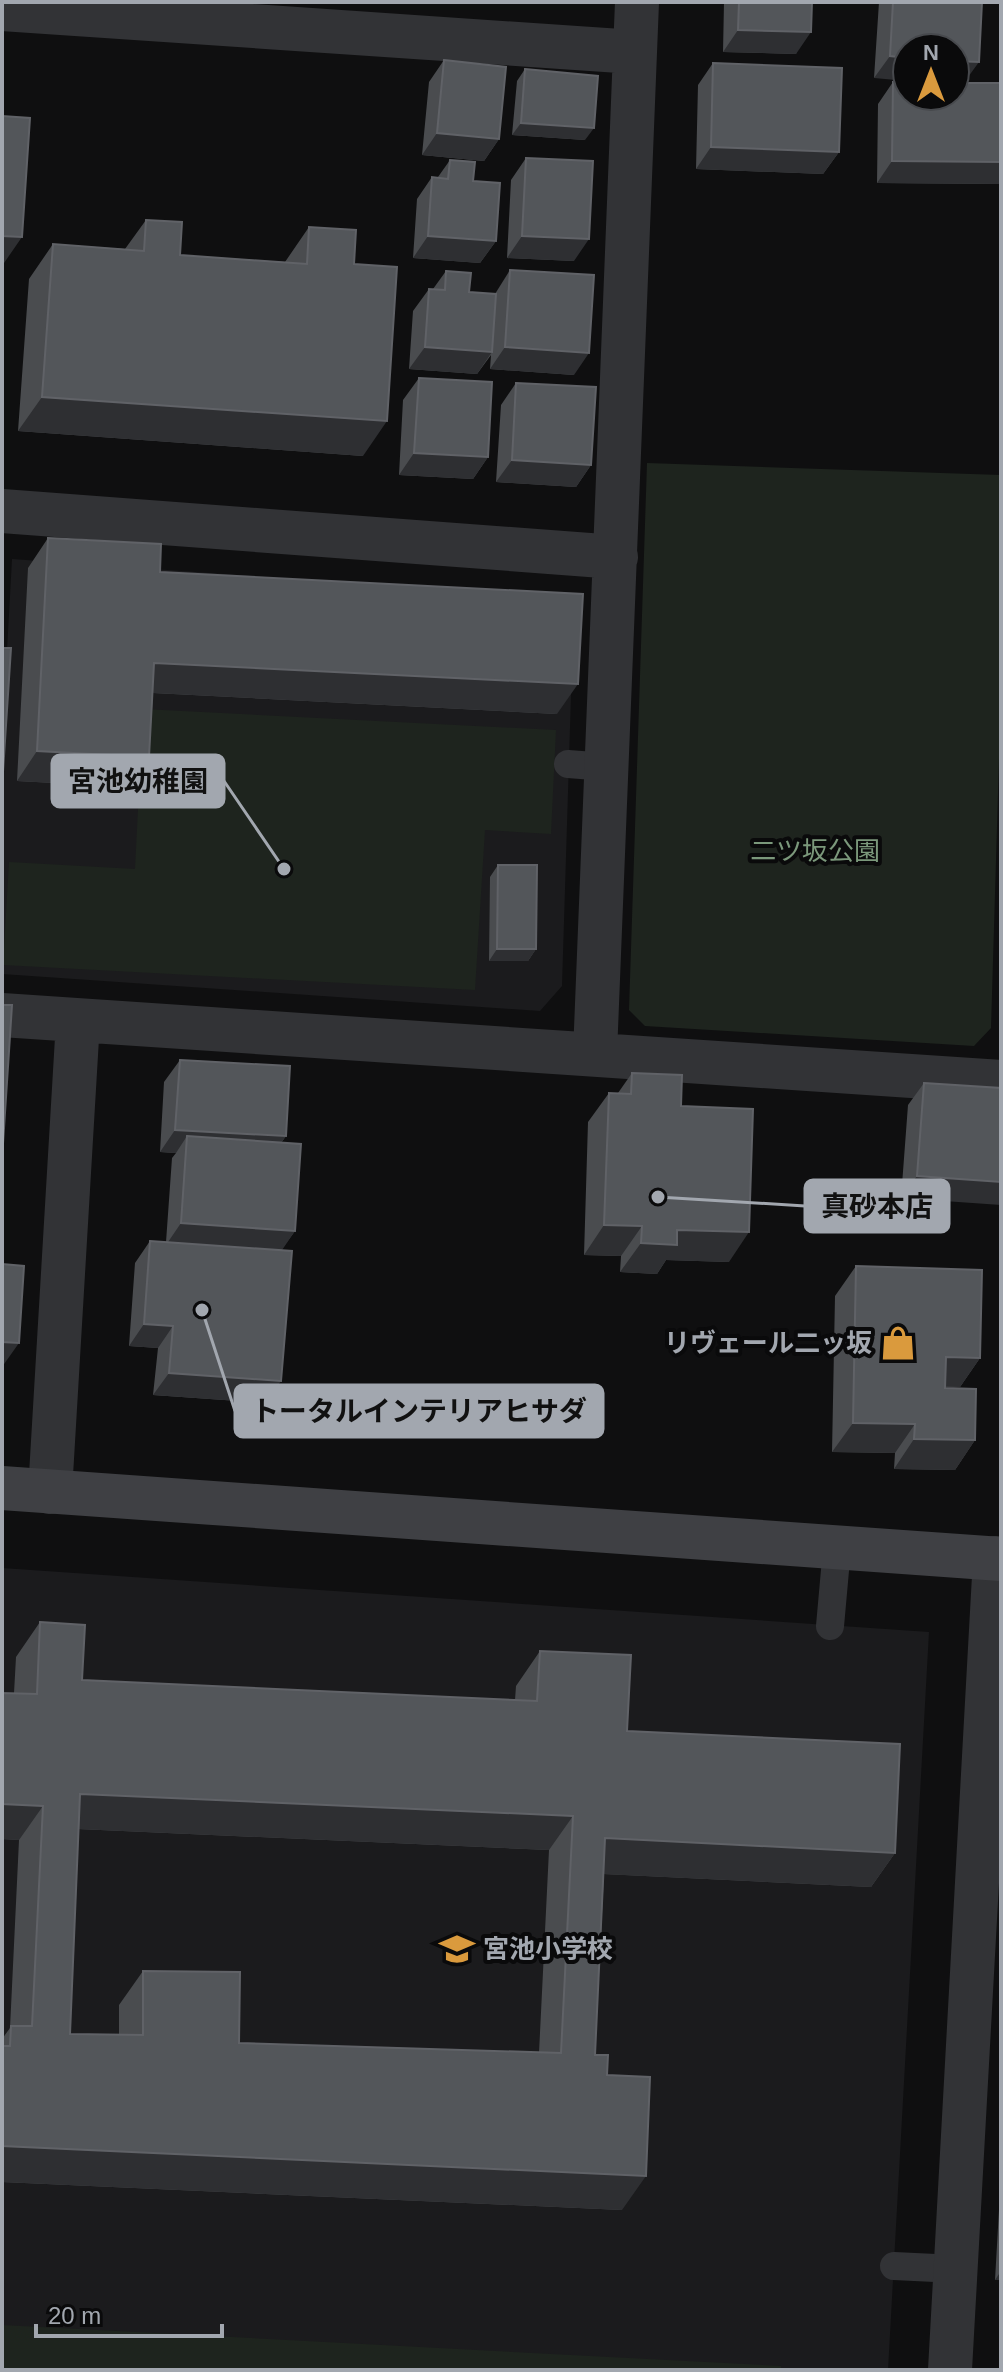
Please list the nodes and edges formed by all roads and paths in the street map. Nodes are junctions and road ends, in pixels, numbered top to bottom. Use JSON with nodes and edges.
{"nodes":[{"id":1,"x":637,"y":2,"type":"edge"},
{"id":2,"x":2,"y":9,"type":"edge"},
{"id":3,"x":635,"y":52,"type":"junction"},
{"id":4,"x":2,"y":511,"type":"edge"},
{"id":5,"x":616,"y":557,"type":"junction"},
{"id":6,"x":2,"y":1015,"type":"edge"},
{"id":7,"x":78,"y":1021,"type":"junction"},
{"id":8,"x":595,"y":1054,"type":"junction"},
{"id":9,"x":1001,"y":1082,"type":"edge"},
{"id":10,"x":2,"y":1488,"type":"edge"},
{"id":11,"x":50,"y":1492,"type":"junction"},
{"id":12,"x":837,"y":1548,"type":"junction"},
{"id":13,"x":998,"y":1558,"type":"edge"},
{"id":14,"x":830,"y":1626,"type":"dead end"},
{"id":15,"x":986,"y":1986,"type":"edge"},
{"id":16,"x":894,"y":2266,"type":"dead end"},
{"id":17,"x":956,"y":2269,"type":"junction"},
{"id":18,"x":950,"y":2370,"type":"edge"}],
"edges":[{"from":1,"to":3,"type":"street"},
{"from":2,"to":3,"type":"street"},
{"from":3,"to":5,"type":"street"},
{"from":4,"to":5,"type":"street"},
{"from":5,"to":8,"type":"street"},
{"from":6,"to":7,"type":"street"},
{"from":7,"to":8,"type":"street"},
{"from":7,"to":11,"type":"street"},
{"from":8,"to":9,"type":"street"},
{"from":10,"to":11,"type":"street"},
{"from":11,"to":12,"type":"street"},
{"from":12,"to":13,"type":"street"},
{"from":12,"to":14,"type":"lane"},
{"from":13,"to":15,"type":"street"},
{"from":15,"to":17,"type":"street"},
{"from":16,"to":17,"type":"lane"},
{"from":17,"to":18,"type":"street"}]}
